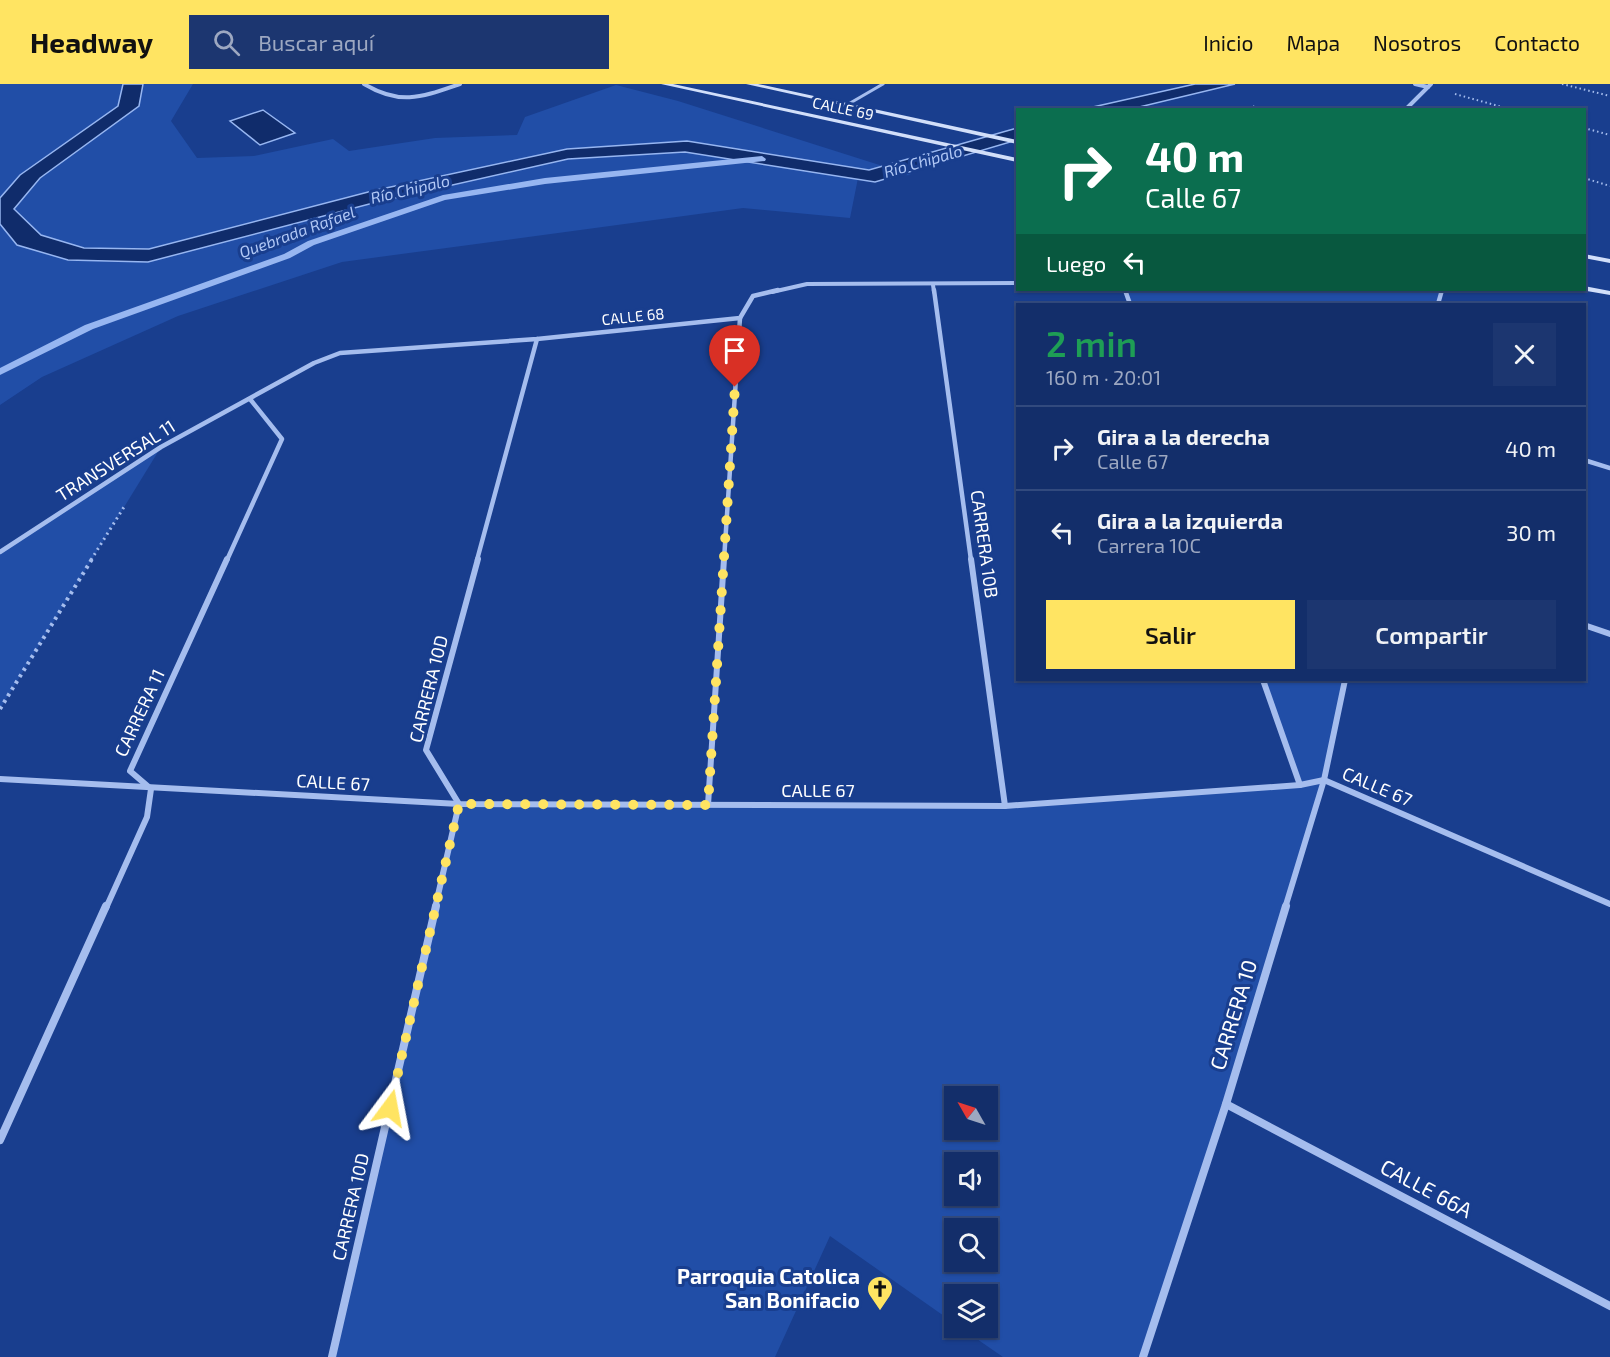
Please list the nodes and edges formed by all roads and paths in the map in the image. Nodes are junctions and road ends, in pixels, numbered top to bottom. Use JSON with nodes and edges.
{"nodes":[{"id":1,"x":364,"y":84,"type":"edge"},
{"id":2,"x":460,"y":84,"type":"edge"},
{"id":3,"x":664,"y":84,"type":"edge"},
{"id":4,"x":749,"y":84,"type":"edge"},
{"id":5,"x":883,"y":84,"type":"edge"},
{"id":6,"x":1415,"y":84,"type":"edge"},
{"id":7,"x":1562,"y":84,"type":"edge"},
{"id":8,"x":1430,"y":85,"type":"edge"},
{"id":9,"x":1610,"y":96,"type":"edge"},
{"id":10,"x":845,"y":105,"type":"junction"},
{"id":11,"x":1253,"y":106,"type":"dead end"},
{"id":12,"x":1256,"y":108,"type":"edge"},
{"id":13,"x":1407,"y":108,"type":"edge"},
{"id":14,"x":1506,"y":108,"type":"edge"},
{"id":15,"x":1586,"y":129,"type":"edge"},
{"id":16,"x":1610,"y":135,"type":"edge"},
{"id":17,"x":1016,"y":142,"type":"edge"},
{"id":18,"x":1016,"y":160,"type":"edge"},
{"id":19,"x":1586,"y":179,"type":"edge"},
{"id":20,"x":1610,"y":186,"type":"edge"},
{"id":21,"x":1586,"y":256,"type":"edge"},
{"id":22,"x":1610,"y":261,"type":"edge"},
{"id":23,"x":1016,"y":283,"type":"edge"},
{"id":24,"x":933,"y":285,"type":"junction"},
{"id":25,"x":1586,"y":288,"type":"edge"},
{"id":26,"x":1610,"y":293,"type":"edge"},
{"id":27,"x":740,"y":318,"type":"junction"},
{"id":28,"x":537,"y":339,"type":"junction"},
{"id":29,"x":250,"y":399,"type":"junction"},
{"id":30,"x":1586,"y":461,"type":"edge"},
{"id":31,"x":1610,"y":468,"type":"edge"},
{"id":32,"x":130,"y":497,"type":"dead end"},
{"id":33,"x":0,"y":552,"type":"edge"},
{"id":34,"x":1586,"y":626,"type":"edge"},
{"id":35,"x":1610,"y":634,"type":"edge"},
{"id":36,"x":1263,"y":681,"type":"edge"},
{"id":37,"x":1345,"y":681,"type":"edge"},
{"id":38,"x":0,"y":709,"type":"edge"},
{"id":39,"x":0,"y":779,"type":"edge"},
{"id":40,"x":1324,"y":780,"type":"junction"},
{"id":41,"x":1300,"y":785,"type":"junction"},
{"id":42,"x":151,"y":789,"type":"junction"},
{"id":43,"x":459,"y":804,"type":"junction"},
{"id":44,"x":708,"y":805,"type":"junction"},
{"id":45,"x":1005,"y":806,"type":"junction"},
{"id":46,"x":1610,"y":904,"type":"edge"},
{"id":47,"x":1226,"y":1104,"type":"junction"},
{"id":48,"x":0,"y":1140,"type":"edge"},
{"id":49,"x":1610,"y":1306,"type":"edge"},
{"id":50,"x":332,"y":1357,"type":"edge"},
{"id":51,"x":1143,"y":1357,"type":"edge"}],
"edges":[{"from":1,"to":2,"type":"street"},
{"from":3,"to":18,"type":"street","name":"CALLE 69"},
{"from":4,"to":10,"type":"street","name":"CALLE 69"},
{"from":5,"to":10,"type":"lane"},
{"from":6,"to":8,"type":"street"},
{"from":7,"to":9,"type":"path"},
{"from":8,"to":13,"type":"street"},
{"from":8,"to":14,"type":"path"},
{"from":10,"to":17,"type":"street","name":"CALLE 69"},
{"from":11,"to":12,"type":"path"},
{"from":15,"to":16,"type":"path"},
{"from":19,"to":20,"type":"path"},
{"from":21,"to":22,"type":"street"},
{"from":23,"to":24,"type":"street"},
{"from":24,"to":27,"type":"street"},
{"from":24,"to":45,"type":"street","name":"CARRERA 10B"},
{"from":25,"to":26,"type":"street"},
{"from":27,"to":28,"type":"street","name":"CALLE 68"},
{"from":27,"to":44,"type":"street"},
{"from":28,"to":29,"type":"street","name":"CALLE 68"},
{"from":28,"to":43,"type":"street","name":"CARRERA 10D"},
{"from":29,"to":33,"type":"street","name":"TRANSVERSAL 11"},
{"from":29,"to":42,"type":"street","name":"CARRERA 11"},
{"from":30,"to":31,"type":"street"},
{"from":32,"to":38,"type":"path"},
{"from":34,"to":35,"type":"street"},
{"from":36,"to":41,"type":"street"},
{"from":37,"to":40,"type":"street","name":"CARRERA 10"},
{"from":39,"to":42,"type":"street","name":"CALLE 67"},
{"from":40,"to":41,"type":"street","name":"CALLE 67"},
{"from":40,"to":46,"type":"street","name":"CALLE 67"},
{"from":40,"to":47,"type":"street","name":"CARRERA 10"},
{"from":41,"to":45,"type":"street","name":"CALLE 67"},
{"from":42,"to":43,"type":"street","name":"CALLE 67"},
{"from":42,"to":48,"type":"street"},
{"from":43,"to":44,"type":"street","name":"CALLE 67"},
{"from":43,"to":50,"type":"street","name":"CARRERA 10D"},
{"from":44,"to":45,"type":"street","name":"CALLE 67"},
{"from":47,"to":49,"type":"street","name":"CALLE 66A"},
{"from":47,"to":51,"type":"street","name":"CARRERA 10"}]}
